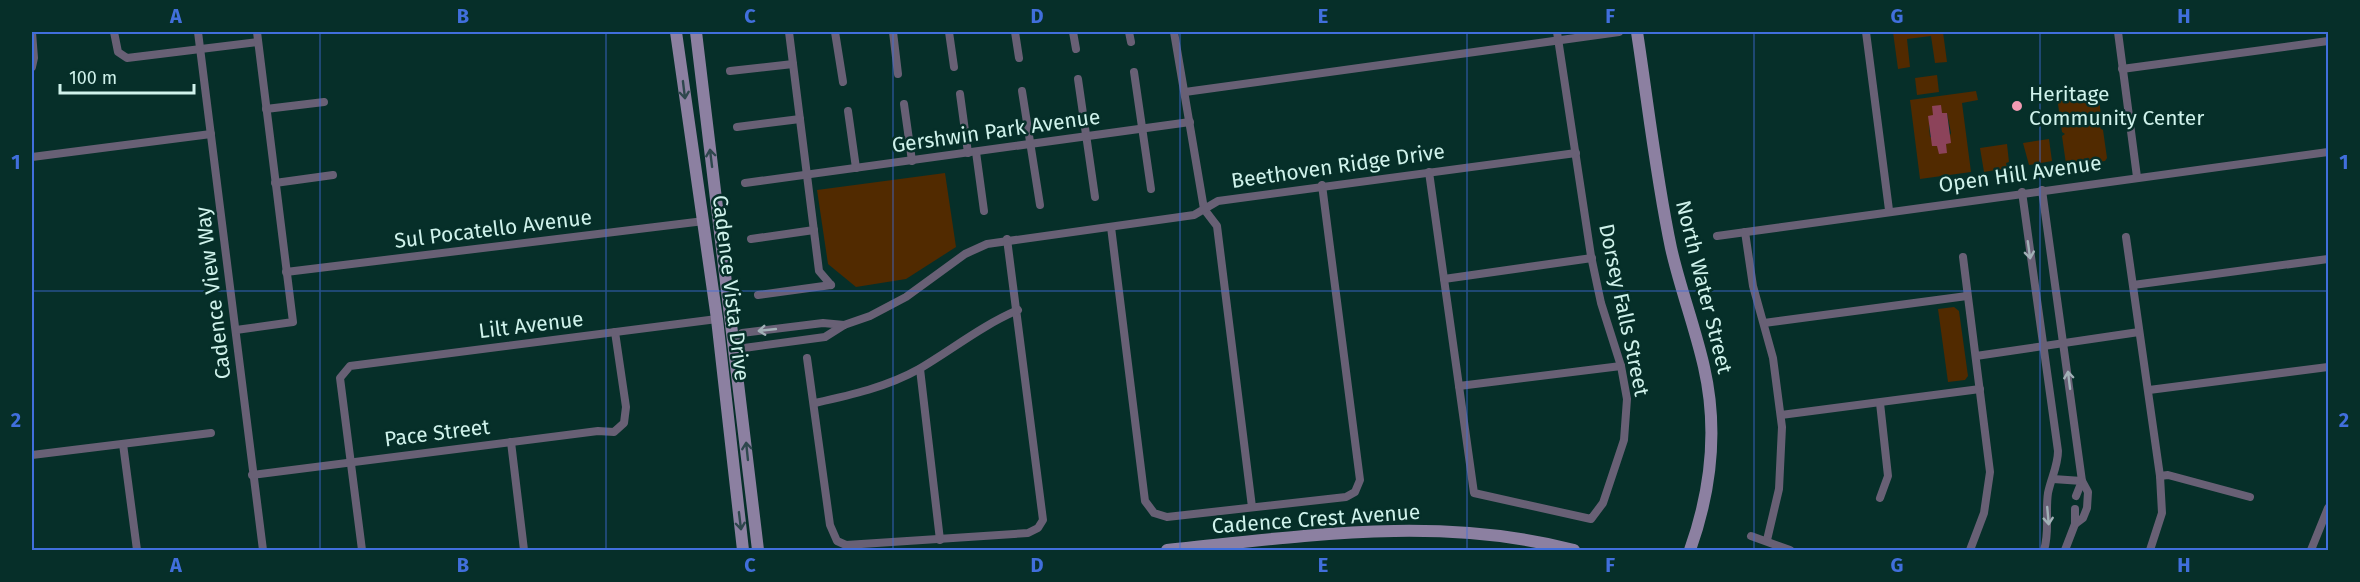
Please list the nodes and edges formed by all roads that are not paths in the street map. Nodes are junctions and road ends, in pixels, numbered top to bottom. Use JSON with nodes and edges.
{"nodes":[{"id":1,"x":32,"y":32,"type":"edge"},
{"id":2,"x":114,"y":32,"type":"edge"},
{"id":3,"x":198,"y":32,"type":"edge"},
{"id":4,"x":257,"y":32,"type":"edge"},
{"id":5,"x":676,"y":32,"type":"edge"},
{"id":6,"x":696,"y":32,"type":"edge"},
{"id":7,"x":789,"y":32,"type":"edge"},
{"id":8,"x":835,"y":32,"type":"edge"},
{"id":9,"x":893,"y":32,"type":"edge"},
{"id":10,"x":950,"y":32,"type":"edge"},
{"id":11,"x":1015,"y":32,"type":"edge"},
{"id":12,"x":1073,"y":32,"type":"edge"},
{"id":13,"x":1129,"y":32,"type":"edge"},
{"id":14,"x":1174,"y":32,"type":"edge"},
{"id":15,"x":1613,"y":32,"type":"edge"},
{"id":16,"x":1619,"y":32,"type":"edge"},
{"id":17,"x":1637,"y":32,"type":"edge"},
{"id":18,"x":1866,"y":32,"type":"edge"},
{"id":19,"x":2118,"y":32,"type":"edge"},
{"id":20,"x":1558,"y":35,"type":"edge"},
{"id":21,"x":2328,"y":41,"type":"edge"},
{"id":22,"x":258,"y":42,"type":"junction"},
{"id":23,"x":1131,"y":42,"type":"dead end"},
{"id":24,"x":1076,"y":49,"type":"dead end"},
{"id":25,"x":200,"y":50,"type":"junction"},
{"id":26,"x":1019,"y":58,"type":"dead end"},
{"id":27,"x":793,"y":64,"type":"junction"},
{"id":28,"x":954,"y":67,"type":"dead end"},
{"id":29,"x":32,"y":68,"type":"edge"},
{"id":30,"x":2122,"y":69,"type":"junction"},
{"id":31,"x":730,"y":70,"type":"dead end"},
{"id":32,"x":1134,"y":72,"type":"dead end"},
{"id":33,"x":898,"y":74,"type":"dead end"},
{"id":34,"x":1078,"y":79,"type":"dead end"},
{"id":35,"x":843,"y":82,"type":"dead end"},
{"id":36,"x":1022,"y":91,"type":"dead end"},
{"id":37,"x":1185,"y":92,"type":"junction"},
{"id":38,"x":960,"y":94,"type":"dead end"},
{"id":39,"x":324,"y":102,"type":"dead end"},
{"id":40,"x":904,"y":104,"type":"dead end"},
{"id":41,"x":266,"y":109,"type":"junction"},
{"id":42,"x":848,"y":111,"type":"dead end"},
{"id":43,"x":800,"y":119,"type":"junction"},
{"id":44,"x":1190,"y":122,"type":"junction"},
{"id":45,"x":737,"y":127,"type":"dead end"},
{"id":46,"x":1143,"y":129,"type":"junction"},
{"id":47,"x":211,"y":134,"type":"junction"},
{"id":48,"x":1086,"y":136,"type":"junction"},
{"id":49,"x":1030,"y":144,"type":"junction"},
{"id":50,"x":972,"y":152,"type":"junction"},
{"id":51,"x":2328,"y":152,"type":"edge"},
{"id":52,"x":1576,"y":153,"type":"junction"},
{"id":53,"x":32,"y":157,"type":"edge"},
{"id":54,"x":912,"y":161,"type":"junction"},
{"id":55,"x":856,"y":168,"type":"junction"},
{"id":56,"x":1429,"y":172,"type":"junction"},
{"id":57,"x":333,"y":175,"type":"dead end"},
{"id":58,"x":808,"y":175,"type":"junction"},
{"id":59,"x":2137,"y":177,"type":"junction"},
{"id":60,"x":275,"y":183,"type":"junction"},
{"id":61,"x":745,"y":183,"type":"dead end"},
{"id":62,"x":1323,"y":185,"type":"junction"},
{"id":63,"x":1151,"y":189,"type":"dead end"},
{"id":64,"x":2043,"y":190,"type":"junction"},
{"id":65,"x":2022,"y":192,"type":"junction"},
{"id":66,"x":1095,"y":196,"type":"dead end"},
{"id":67,"x":1040,"y":205,"type":"dead end"},
{"id":68,"x":1204,"y":209,"type":"junction"},
{"id":69,"x":1889,"y":210,"type":"junction"},
{"id":70,"x":984,"y":211,"type":"dead end"},
{"id":71,"x":704,"y":221,"type":"junction"},
{"id":72,"x":1111,"y":227,"type":"junction"},
{"id":73,"x":814,"y":230,"type":"junction"},
{"id":74,"x":1745,"y":232,"type":"junction"},
{"id":75,"x":1717,"y":236,"type":"dead end"},
{"id":76,"x":2126,"y":237,"type":"dead end"},
{"id":77,"x":751,"y":239,"type":"dead end"},
{"id":78,"x":1006,"y":239,"type":"junction"},
{"id":79,"x":1963,"y":256,"type":"dead end"},
{"id":80,"x":1592,"y":258,"type":"junction"},
{"id":81,"x":2328,"y":259,"type":"edge"},
{"id":82,"x":286,"y":272,"type":"junction"},
{"id":83,"x":1444,"y":279,"type":"junction"},
{"id":84,"x":2133,"y":285,"type":"junction"},
{"id":85,"x":713,"y":292,"type":"junction"},
{"id":86,"x":758,"y":295,"type":"dead end"},
{"id":87,"x":1967,"y":296,"type":"junction"},
{"id":88,"x":1018,"y":310,"type":"junction"},
{"id":89,"x":717,"y":319,"type":"junction"},
{"id":90,"x":1764,"y":323,"type":"junction"},
{"id":91,"x":844,"y":325,"type":"junction"},
{"id":92,"x":236,"y":330,"type":"junction"},
{"id":93,"x":615,"y":332,"type":"junction"},
{"id":94,"x":2139,"y":332,"type":"junction"},
{"id":95,"x":735,"y":342,"type":"junction"},
{"id":96,"x":2064,"y":344,"type":"junction"},
{"id":97,"x":2043,"y":346,"type":"junction"},
{"id":98,"x":1976,"y":356,"type":"junction"},
{"id":99,"x":807,"y":358,"type":"dead end"},
{"id":100,"x":722,"y":359,"type":"junction"},
{"id":101,"x":1621,"y":366,"type":"junction"},
{"id":102,"x":2328,"y":367,"type":"edge"},
{"id":103,"x":920,"y":369,"type":"junction"},
{"id":104,"x":1459,"y":386,"type":"junction"},
{"id":105,"x":1980,"y":389,"type":"junction"},
{"id":106,"x":2149,"y":390,"type":"junction"},
{"id":107,"x":814,"y":403,"type":"junction"},
{"id":108,"x":1880,"y":403,"type":"junction"},
{"id":109,"x":1780,"y":415,"type":"junction"},
{"id":110,"x":211,"y":434,"type":"dead end"},
{"id":111,"x":511,"y":442,"type":"junction"},
{"id":112,"x":123,"y":444,"type":"junction"},
{"id":113,"x":32,"y":455,"type":"edge"},
{"id":114,"x":351,"y":463,"type":"junction"},
{"id":115,"x":734,"y":472,"type":"junction"},
{"id":116,"x":252,"y":475,"type":"junction"},
{"id":117,"x":2160,"y":476,"type":"junction"},
{"id":118,"x":750,"y":478,"type":"junction"},
{"id":119,"x":2053,"y":479,"type":"junction"},
{"id":120,"x":2082,"y":481,"type":"junction"},
{"id":121,"x":2076,"y":496,"type":"dead end"},
{"id":122,"x":2250,"y":497,"type":"dead end"},
{"id":123,"x":1880,"y":498,"type":"dead end"},
{"id":124,"x":1252,"y":507,"type":"junction"},
{"id":125,"x":1704,"y":507,"type":"junction"},
{"id":126,"x":2328,"y":508,"type":"edge"},
{"id":127,"x":2075,"y":509,"type":"dead end"},
{"id":128,"x":2075,"y":524,"type":"junction"},
{"id":129,"x":1751,"y":536,"type":"dead end"},
{"id":130,"x":940,"y":540,"type":"junction"},
{"id":131,"x":1767,"y":540,"type":"junction"},
{"id":132,"x":1248,"y":546,"type":"edge"},
{"id":133,"x":137,"y":550,"type":"edge"},
{"id":134,"x":263,"y":550,"type":"edge"},
{"id":135,"x":362,"y":550,"type":"edge"},
{"id":136,"x":524,"y":550,"type":"edge"},
{"id":137,"x":743,"y":550,"type":"edge"},
{"id":138,"x":758,"y":550,"type":"edge"},
{"id":139,"x":1167,"y":550,"type":"edge"},
{"id":140,"x":1574,"y":550,"type":"edge"},
{"id":141,"x":1690,"y":550,"type":"edge"},
{"id":142,"x":1700,"y":550,"type":"edge"},
{"id":143,"x":1790,"y":550,"type":"edge"},
{"id":144,"x":1970,"y":550,"type":"edge"},
{"id":145,"x":2044,"y":550,"type":"edge"},
{"id":146,"x":2065,"y":550,"type":"edge"},
{"id":147,"x":2150,"y":550,"type":"edge"},
{"id":148,"x":2311,"y":550,"type":"edge"}],
"edges":[{"from":1,"to":29,"type":"street"},
{"from":2,"to":25,"type":"street"},
{"from":3,"to":25,"type":"street","name":"Cadence View Way"},
{"from":4,"to":22,"type":"street"},
{"from":5,"to":71,"type":"street","name":"Cadence Vista Drive","one_way":true},
{"from":95,"to":6,"type":"street","name":"Cadence Vista Drive","one_way":true},
{"from":7,"to":27,"type":"street"},
{"from":8,"to":35,"type":"street"},
{"from":9,"to":33,"type":"street"},
{"from":10,"to":28,"type":"street"},
{"from":11,"to":26,"type":"street"},
{"from":12,"to":24,"type":"street"},
{"from":13,"to":23,"type":"street"},
{"from":14,"to":37,"type":"street"},
{"from":15,"to":16,"type":"street"},
{"from":15,"to":20,"type":"street"},
{"from":17,"to":125,"type":"street","name":"North Water Street"},
{"from":18,"to":69,"type":"street"},
{"from":19,"to":30,"type":"street"},
{"from":20,"to":37,"type":"street"},
{"from":20,"to":52,"type":"street","name":"Dorsey Falls Street"},
{"from":21,"to":30,"type":"street"},
{"from":22,"to":25,"type":"street"},
{"from":22,"to":41,"type":"street"},
{"from":25,"to":47,"type":"street","name":"Cadence View Way"},
{"from":27,"to":31,"type":"street"},
{"from":27,"to":43,"type":"street"},
{"from":30,"to":59,"type":"street"},
{"from":32,"to":46,"type":"street"},
{"from":34,"to":48,"type":"street"},
{"from":36,"to":49,"type":"street"},
{"from":37,"to":44,"type":"street"},
{"from":38,"to":50,"type":"street"},
{"from":39,"to":41,"type":"street"},
{"from":40,"to":54,"type":"street"},
{"from":41,"to":60,"type":"street"},
{"from":42,"to":55,"type":"street"},
{"from":43,"to":45,"type":"street"},
{"from":43,"to":58,"type":"street"},
{"from":44,"to":46,"type":"street","name":"Gershwin Park Avenue"},
{"from":44,"to":68,"type":"street"},
{"from":46,"to":48,"type":"street","name":"Gershwin Park Avenue"},
{"from":46,"to":63,"type":"street"},
{"from":47,"to":53,"type":"street"},
{"from":47,"to":92,"type":"street","name":"Cadence View Way"},
{"from":48,"to":49,"type":"street","name":"Gershwin Park Avenue"},
{"from":48,"to":66,"type":"street"},
{"from":49,"to":50,"type":"street","name":"Gershwin Park Avenue"},
{"from":49,"to":67,"type":"street"},
{"from":50,"to":54,"type":"street","name":"Gershwin Park Avenue"},
{"from":50,"to":70,"type":"street"},
{"from":51,"to":59,"type":"street","name":"Open Hill Avenue"},
{"from":52,"to":56,"type":"street","name":"Beethoven Ridge Drive"},
{"from":52,"to":80,"type":"street","name":"Dorsey Falls Street"},
{"from":54,"to":55,"type":"street","name":"Gershwin Park Avenue"},
{"from":55,"to":58,"type":"street","name":"Gershwin Park Avenue"},
{"from":56,"to":62,"type":"street","name":"Beethoven Ridge Drive"},
{"from":56,"to":83,"type":"street"},
{"from":57,"to":60,"type":"street"},
{"from":58,"to":61,"type":"street","name":"Gershwin Park Avenue"},
{"from":58,"to":73,"type":"street"},
{"from":59,"to":64,"type":"street","name":"Open Hill Avenue"},
{"from":60,"to":82,"type":"street"},
{"from":62,"to":68,"type":"street","name":"Beethoven Ridge Drive"},
{"from":62,"to":124,"type":"street"},
{"from":64,"to":65,"type":"street","name":"Open Hill Avenue"},
{"from":64,"to":96,"type":"street"},
{"from":65,"to":69,"type":"street","name":"Open Hill Avenue"},
{"from":65,"to":97,"type":"street","one_way":true},
{"from":68,"to":72,"type":"street","name":"Beethoven Ridge Drive"},
{"from":68,"to":124,"type":"street"},
{"from":69,"to":74,"type":"street","name":"Open Hill Avenue"},
{"from":71,"to":82,"type":"street","name":"Sul Pocatello Avenue"},
{"from":71,"to":85,"type":"street","name":"Cadence Vista Drive"},
{"from":72,"to":78,"type":"street","name":"Beethoven Ridge Drive"},
{"from":72,"to":124,"type":"street"},
{"from":73,"to":77,"type":"street"},
{"from":73,"to":86,"type":"street"},
{"from":74,"to":75,"type":"street","name":"Open Hill Avenue"},
{"from":74,"to":90,"type":"street"},
{"from":76,"to":84,"type":"street"},
{"from":78,"to":88,"type":"street"},
{"from":78,"to":91,"type":"street","name":"Beethoven Ridge Drive"},
{"from":79,"to":87,"type":"street"},
{"from":80,"to":83,"type":"street"},
{"from":80,"to":101,"type":"street","name":"Dorsey Falls Street"},
{"from":81,"to":84,"type":"street"},
{"from":82,"to":92,"type":"street"},
{"from":83,"to":104,"type":"street"},
{"from":84,"to":94,"type":"street"},
{"from":85,"to":89,"type":"street","name":"Cadence Vista Drive"},
{"from":85,"to":95,"type":"street"},
{"from":87,"to":90,"type":"street"},
{"from":87,"to":98,"type":"street"},
{"from":88,"to":103,"type":"street"},
{"from":88,"to":130,"type":"street"},
{"from":89,"to":93,"type":"street","name":"Lilt Avenue"},
{"from":89,"to":100,"type":"street","name":"Cadence Vista Drive"},
{"from":90,"to":109,"type":"street"},
{"from":91,"to":95,"type":"street","name":"Beethoven Ridge Drive","one_way":true},
{"from":91,"to":95,"type":"street","name":"Beethoven Ridge Drive"},
{"from":92,"to":116,"type":"street","name":"Cadence View Way"},
{"from":93,"to":111,"type":"street","name":"Pace Street"},
{"from":93,"to":114,"type":"street","name":"Lilt Avenue"},
{"from":94,"to":96,"type":"street"},
{"from":94,"to":106,"type":"street"},
{"from":95,"to":100,"type":"street"},
{"from":118,"to":95,"type":"street","name":"Cadence Vista Drive","one_way":true},
{"from":96,"to":97,"type":"street"},
{"from":120,"to":96,"type":"street","one_way":true},
{"from":97,"to":98,"type":"street"},
{"from":97,"to":119,"type":"street"},
{"from":98,"to":105,"type":"street"},
{"from":99,"to":107,"type":"street"},
{"from":100,"to":115,"type":"street","name":"Cadence Vista Drive"},
{"from":101,"to":104,"type":"street"},
{"from":101,"to":104,"type":"street","name":"Dorsey Falls Street"},
{"from":102,"to":106,"type":"street"},
{"from":103,"to":107,"type":"street"},
{"from":103,"to":130,"type":"street"},
{"from":105,"to":108,"type":"street"},
{"from":105,"to":144,"type":"street"},
{"from":106,"to":117,"type":"street"},
{"from":107,"to":130,"type":"street"},
{"from":108,"to":109,"type":"street"},
{"from":108,"to":123,"type":"street"},
{"from":109,"to":131,"type":"street"},
{"from":110,"to":112,"type":"street"},
{"from":111,"to":114,"type":"street","name":"Pace Street"},
{"from":111,"to":136,"type":"street"},
{"from":112,"to":113,"type":"street"},
{"from":112,"to":133,"type":"street"},
{"from":114,"to":116,"type":"street","name":"Pace Street"},
{"from":114,"to":135,"type":"street"},
{"from":115,"to":118,"type":"street"},
{"from":115,"to":137,"type":"street","name":"Cadence Vista Drive","one_way":true},
{"from":116,"to":134,"type":"street","name":"Cadence View Way"},
{"from":117,"to":122,"type":"street"},
{"from":117,"to":147,"type":"street"},
{"from":118,"to":138,"type":"street","name":"Cadence Vista Drive"},
{"from":119,"to":120,"type":"street"},
{"from":119,"to":145,"type":"street","one_way":true},
{"from":120,"to":121,"type":"street"},
{"from":120,"to":128,"type":"street"},
{"from":125,"to":141,"type":"street","name":"North Water Street"},
{"from":125,"to":142,"type":"street"},
{"from":126,"to":148,"type":"street"},
{"from":127,"to":128,"type":"street"},
{"from":128,"to":146,"type":"street"},
{"from":129,"to":131,"type":"street"},
{"from":131,"to":143,"type":"street"},
{"from":132,"to":139,"type":"street","name":"Cadence Crest Avenue"},
{"from":132,"to":140,"type":"street","name":"Cadence Crest Avenue"}]}
